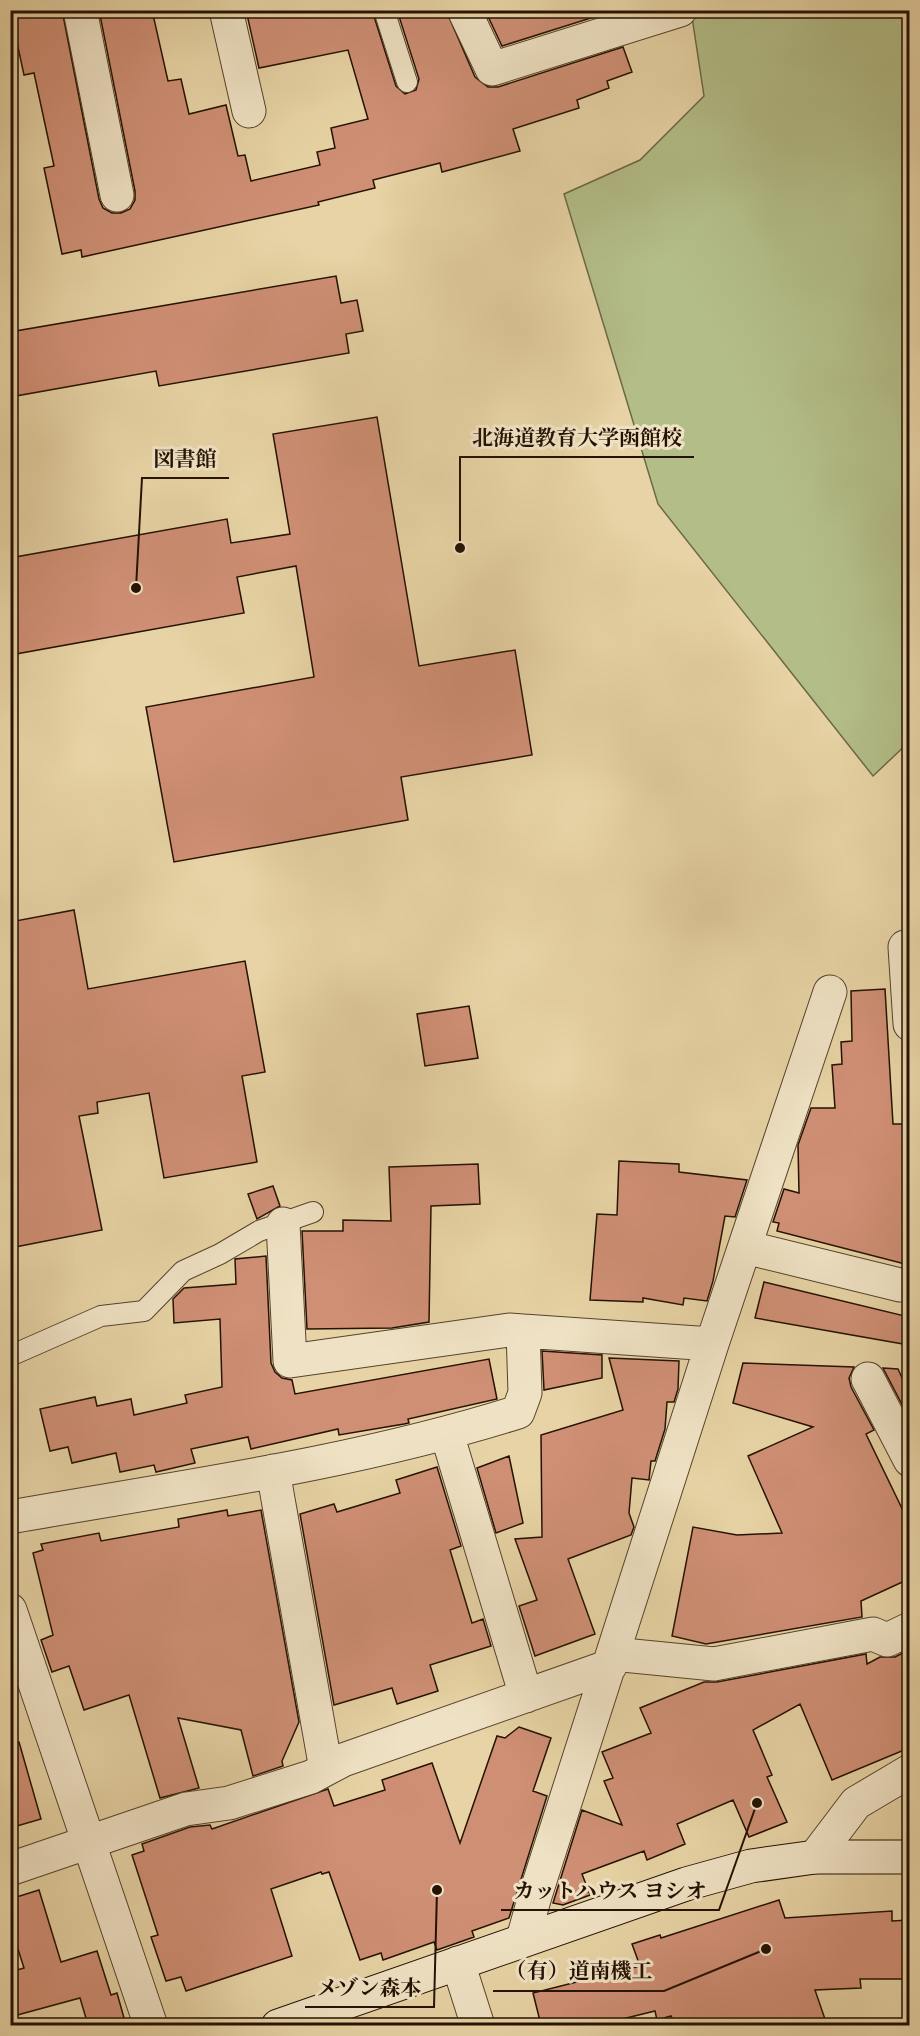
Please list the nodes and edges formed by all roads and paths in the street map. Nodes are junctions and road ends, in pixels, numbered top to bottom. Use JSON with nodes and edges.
{"nodes":[{"id":1,"x":80,"y":10,"type":"edge"},
{"id":2,"x":226,"y":10,"type":"edge"},
{"id":3,"x":384,"y":10,"type":"edge"},
{"id":4,"x":464,"y":10,"type":"edge"},
{"id":5,"x":680,"y":10,"type":"edge"},
{"id":6,"x":407,"y":82,"type":"dead end"},
{"id":7,"x":249,"y":111,"type":"dead end"},
{"id":8,"x":117,"y":195,"type":"dead end"},
{"id":9,"x":909,"y":947,"type":"edge"},
{"id":10,"x":830,"y":992,"type":"dead end"},
{"id":11,"x":909,"y":1024,"type":"edge"},
{"id":12,"x":313,"y":1212,"type":"dead end"},
{"id":13,"x":283,"y":1224,"type":"junction"},
{"id":14,"x":745,"y":1247,"type":"junction"},
{"id":15,"x":909,"y":1284,"type":"edge"},
{"id":16,"x":523,"y":1331,"type":"junction"},
{"id":17,"x":712,"y":1344,"type":"junction"},
{"id":18,"x":10,"y":1356,"type":"edge"},
{"id":19,"x":868,"y":1379,"type":"dead end"},
{"id":20,"x":447,"y":1434,"type":"junction"},
{"id":21,"x":909,"y":1460,"type":"edge"},
{"id":22,"x":273,"y":1471,"type":"junction"},
{"id":23,"x":10,"y":1517,"type":"edge"},
{"id":24,"x":10,"y":1610,"type":"edge"},
{"id":25,"x":909,"y":1629,"type":"edge"},
{"id":26,"x":612,"y":1660,"type":"junction"},
{"id":27,"x":21,"y":1671,"type":"edge"},
{"id":28,"x":526,"y":1696,"type":"junction"},
{"id":29,"x":326,"y":1769,"type":"junction"},
{"id":30,"x":909,"y":1771,"type":"edge"},
{"id":31,"x":90,"y":1844,"type":"junction"},
{"id":32,"x":815,"y":1857,"type":"junction"},
{"id":33,"x":909,"y":1857,"type":"edge"},
{"id":34,"x":10,"y":1869,"type":"edge"},
{"id":35,"x":524,"y":1939,"type":"junction"},
{"id":36,"x":458,"y":1963,"type":"junction"},
{"id":37,"x":152,"y":2025,"type":"edge"},
{"id":38,"x":278,"y":2025,"type":"edge"},
{"id":39,"x":478,"y":2025,"type":"edge"}],
"edges":[{"from":1,"to":8,"type":"street"},
{"from":2,"to":7,"type":"street"},
{"from":3,"to":6,"type":"lane"},
{"from":4,"to":5,"type":"street"},
{"from":9,"to":11,"type":"street"},
{"from":10,"to":14,"type":"street"},
{"from":12,"to":13,"type":"lane"},
{"from":13,"to":16,"type":"street"},
{"from":13,"to":18,"type":"lane"},
{"from":14,"to":15,"type":"street"},
{"from":14,"to":17,"type":"street"},
{"from":16,"to":17,"type":"street"},
{"from":16,"to":20,"type":"street"},
{"from":17,"to":26,"type":"street"},
{"from":19,"to":21,"type":"street"},
{"from":20,"to":22,"type":"street"},
{"from":20,"to":28,"type":"street"},
{"from":22,"to":23,"type":"street"},
{"from":22,"to":29,"type":"street"},
{"from":24,"to":27,"type":"street"},
{"from":25,"to":26,"type":"street"},
{"from":26,"to":28,"type":"street"},
{"from":26,"to":35,"type":"street"},
{"from":27,"to":31,"type":"street"},
{"from":28,"to":29,"type":"street"},
{"from":29,"to":31,"type":"street"},
{"from":30,"to":32,"type":"street"},
{"from":31,"to":34,"type":"street"},
{"from":31,"to":37,"type":"street"},
{"from":32,"to":33,"type":"street"},
{"from":32,"to":35,"type":"street"},
{"from":35,"to":36,"type":"street"},
{"from":36,"to":38,"type":"street"},
{"from":36,"to":39,"type":"street"}]}
